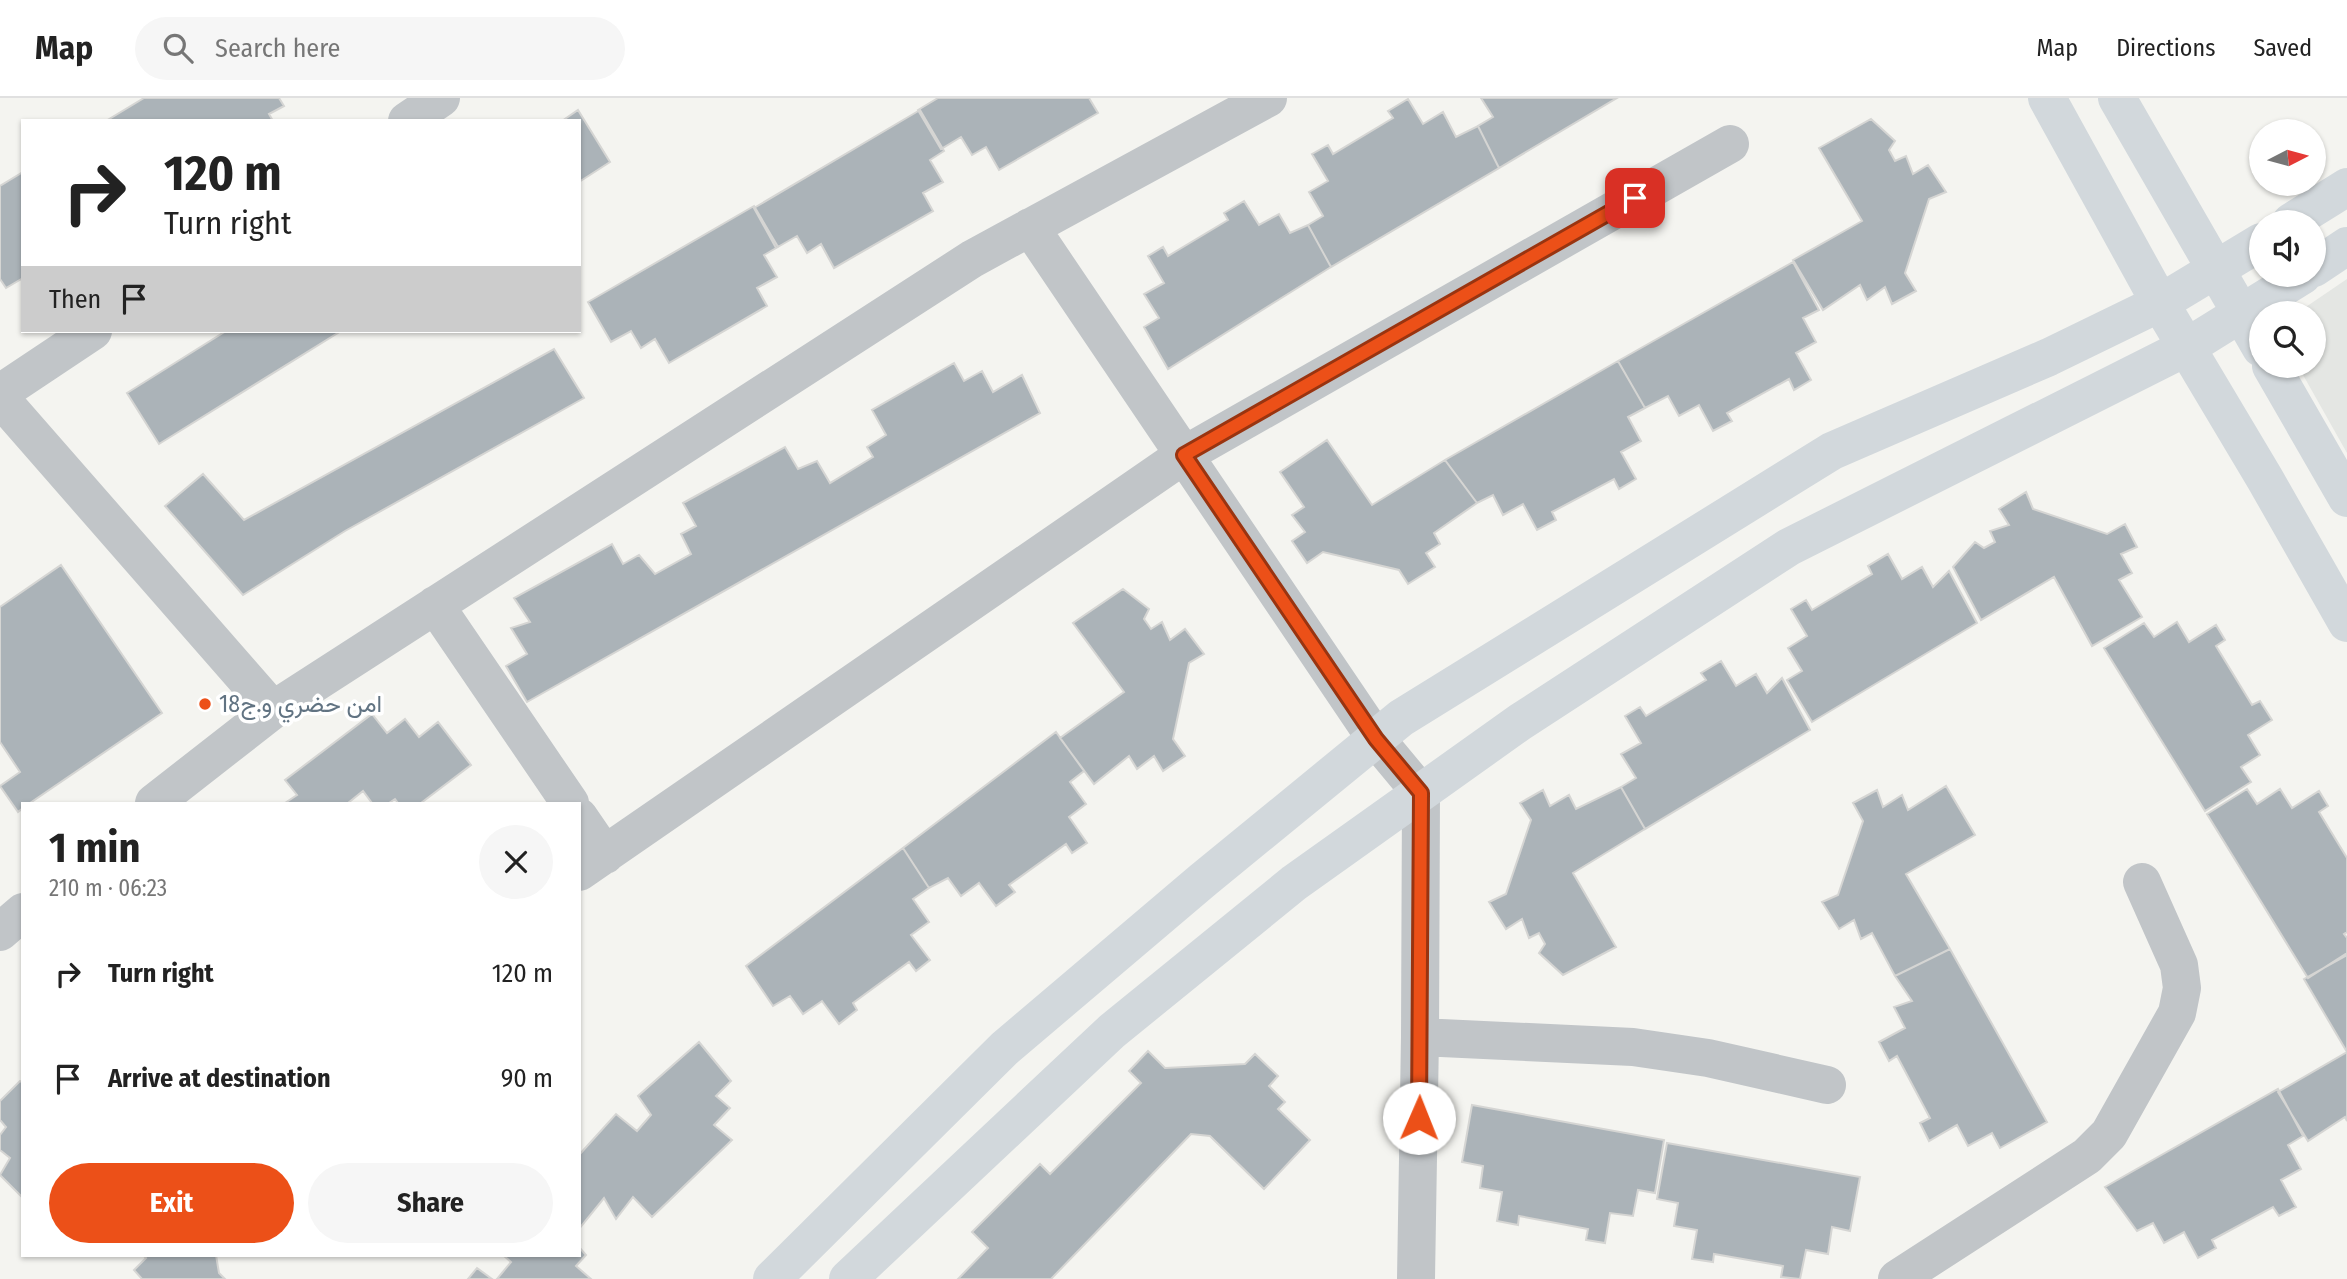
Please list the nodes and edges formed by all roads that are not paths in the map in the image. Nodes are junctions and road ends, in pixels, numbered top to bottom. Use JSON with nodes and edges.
{"nodes":[{"id":1,"x":441,"y":98,"type":"edge"},
{"id":2,"x":1268,"y":98,"type":"edge"},
{"id":3,"x":2047,"y":98,"type":"edge"},
{"id":4,"x":2117,"y":98,"type":"edge"},
{"id":5,"x":410,"y":119,"type":"edge"},
{"id":6,"x":1730,"y":144,"type":"dead end"},
{"id":7,"x":2347,"y":187,"type":"edge"},
{"id":8,"x":2310,"y":210,"type":"edge"},
{"id":9,"x":1030,"y":227,"type":"junction"},
{"id":10,"x":2347,"y":246,"type":"edge"},
{"id":11,"x":2249,"y":250,"type":"edge"},
{"id":12,"x":2326,"y":260,"type":"edge"},
{"id":13,"x":2217,"y":270,"type":"junction"},
{"id":14,"x":2284,"y":287,"type":"edge"},
{"id":15,"x":2160,"y":303,"type":"junction"},
{"id":16,"x":2241,"y":314,"type":"junction"},
{"id":17,"x":2249,"y":328,"type":"edge"},
{"id":18,"x":90,"y":333,"type":"edge"},
{"id":19,"x":2187,"y":347,"type":"junction"},
{"id":20,"x":2278,"y":378,"type":"edge"},
{"id":21,"x":0,"y":393,"type":"edge"},
{"id":22,"x":0,"y":398,"type":"edge"},
{"id":23,"x":1184,"y":455,"type":"junction"},
{"id":24,"x":2347,"y":498,"type":"edge"},
{"id":25,"x":435,"y":605,"type":"junction"},
{"id":26,"x":2347,"y":623,"type":"edge"},
{"id":27,"x":273,"y":710,"type":"junction"},
{"id":28,"x":1376,"y":739,"type":"junction"},
{"id":29,"x":1421,"y":793,"type":"junction"},
{"id":30,"x":155,"y":802,"type":"edge"},
{"id":31,"x":569,"y":802,"type":"edge"},
{"id":32,"x":581,"y":824,"type":"edge"},
{"id":33,"x":592,"y":864,"type":"edge"},
{"id":34,"x":2142,"y":882,"type":"dead end"},
{"id":35,"x":21,"y":914,"type":"edge"},
{"id":36,"x":0,"y":934,"type":"edge"},
{"id":37,"x":21,"y":953,"type":"edge"},
{"id":38,"x":1420,"y":1037,"type":"junction"},
{"id":39,"x":1827,"y":1085,"type":"dead end"},
{"id":40,"x":772,"y":1279,"type":"edge"},
{"id":41,"x":848,"y":1279,"type":"edge"},
{"id":42,"x":1416,"y":1279,"type":"edge"},
{"id":43,"x":1897,"y":1279,"type":"edge"}],
"edges":[{"from":1,"to":5,"type":"street"},
{"from":2,"to":9,"type":"street"},
{"from":3,"to":15,"type":"main road"},
{"from":4,"to":13,"type":"main road"},
{"from":6,"to":23,"type":"street"},
{"from":7,"to":8,"type":"main road"},
{"from":9,"to":23,"type":"street"},
{"from":9,"to":25,"type":"street"},
{"from":10,"to":12,"type":"main road"},
{"from":11,"to":13,"type":"main road"},
{"from":13,"to":15,"type":"main road"},
{"from":13,"to":16,"type":"main road"},
{"from":14,"to":16,"type":"main road"},
{"from":15,"to":19,"type":"main road"},
{"from":15,"to":28,"type":"main road"},
{"from":16,"to":17,"type":"main road"},
{"from":16,"to":19,"type":"main road"},
{"from":18,"to":21,"type":"street"},
{"from":19,"to":26,"type":"main road"},
{"from":19,"to":29,"type":"main road"},
{"from":20,"to":24,"type":"main road"},
{"from":22,"to":27,"type":"street"},
{"from":23,"to":28,"type":"street"},
{"from":23,"to":33,"type":"street"},
{"from":25,"to":27,"type":"street"},
{"from":25,"to":31,"type":"street"},
{"from":27,"to":30,"type":"street"},
{"from":28,"to":29,"type":"street"},
{"from":28,"to":40,"type":"main road"},
{"from":29,"to":38,"type":"street"},
{"from":29,"to":41,"type":"main road"},
{"from":32,"to":33,"type":"street"},
{"from":34,"to":43,"type":"street"},
{"from":35,"to":36,"type":"street"},
{"from":36,"to":37,"type":"street"},
{"from":38,"to":39,"type":"street"},
{"from":38,"to":42,"type":"street"}]}
